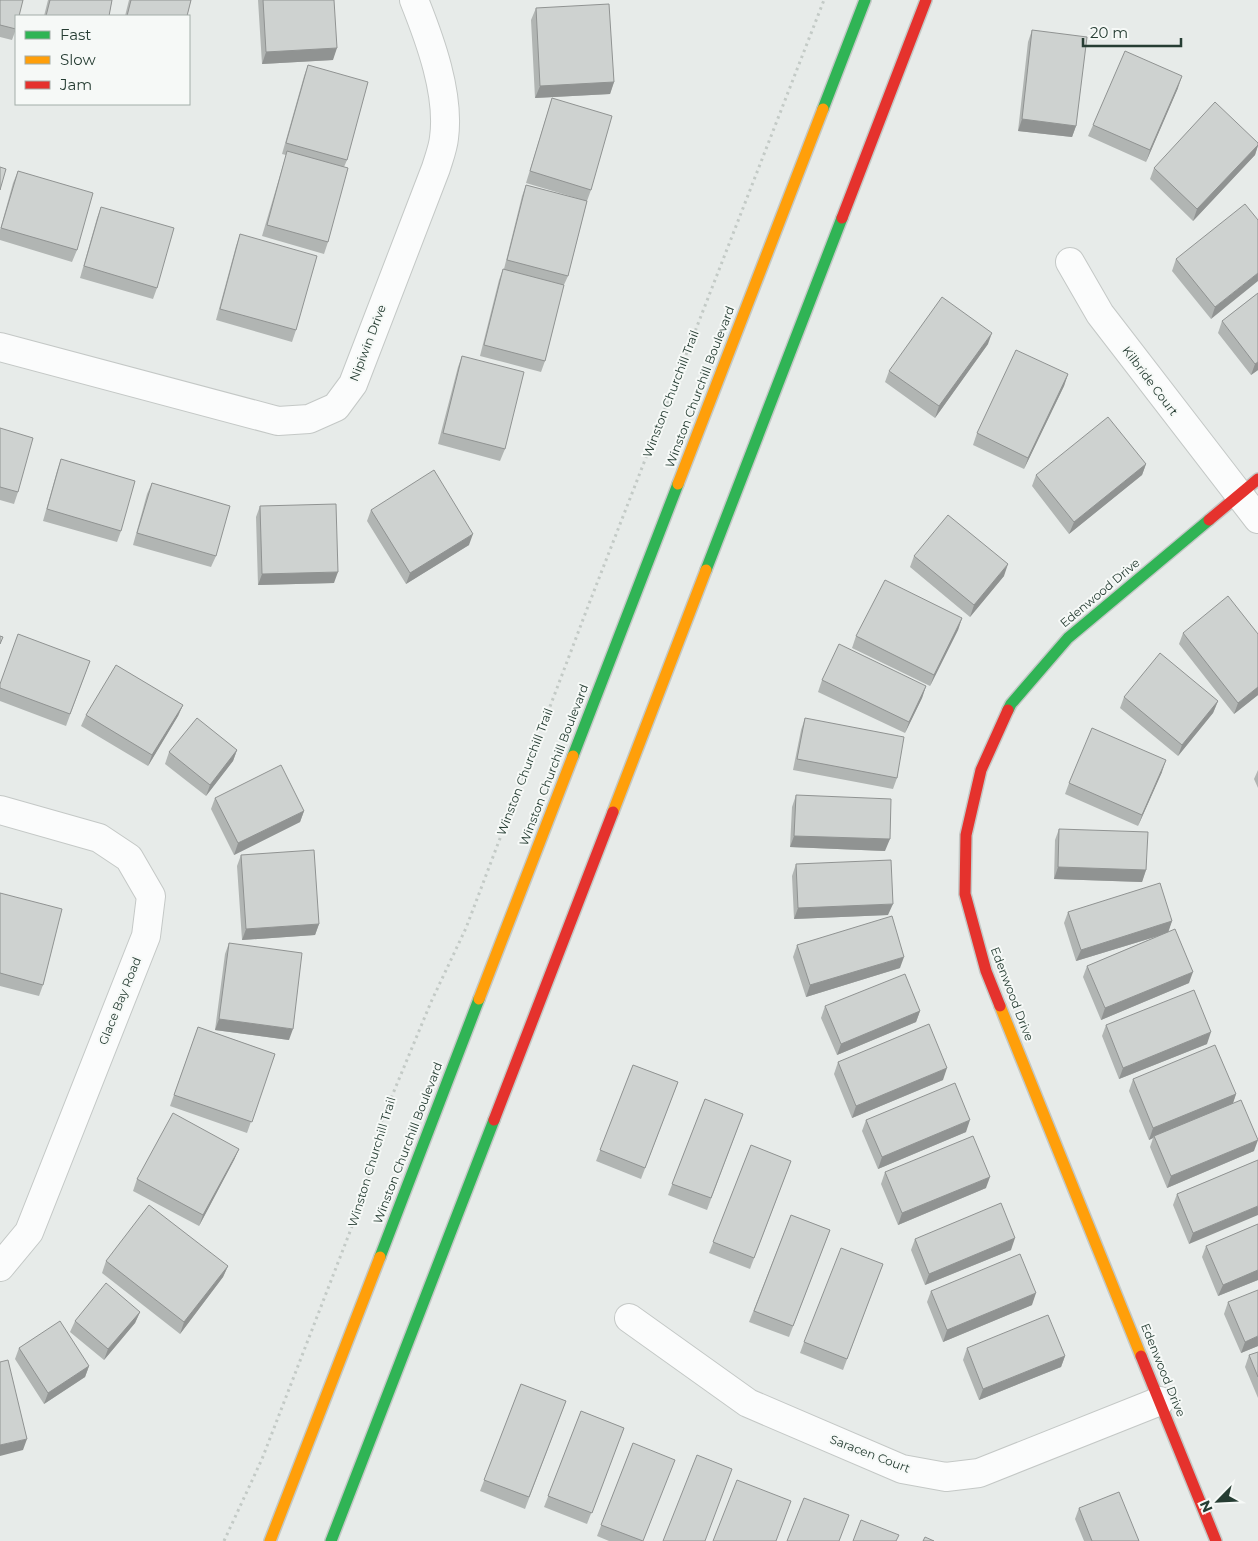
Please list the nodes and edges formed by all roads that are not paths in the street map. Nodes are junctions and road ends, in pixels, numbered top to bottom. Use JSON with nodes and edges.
{"nodes":[{"id":1,"x":414,"y":0,"type":"edge"},
{"id":2,"x":865,"y":0,"type":"edge"},
{"id":3,"x":926,"y":0,"type":"edge"},
{"id":4,"x":1070,"y":262,"type":"dead end"},
{"id":5,"x":0,"y":347,"type":"edge"},
{"id":6,"x":1248,"y":487,"type":"edge"},
{"id":7,"x":1258,"y":519,"type":"edge"},
{"id":8,"x":0,"y":810,"type":"edge"},
{"id":9,"x":0,"y":1267,"type":"edge"},
{"id":10,"x":629,"y":1318,"type":"dead end"},
{"id":11,"x":1160,"y":1401,"type":"junction"},
{"id":12,"x":270,"y":1541,"type":"edge"},
{"id":13,"x":331,"y":1541,"type":"edge"},
{"id":14,"x":1216,"y":1541,"type":"edge"}],
"edges":[{"from":1,"to":5,"type":"street","name":"Nipiwin Drive"},
{"from":2,"to":12,"type":"main road","name":"Winston Churchill Boulevard"},
{"from":3,"to":13,"type":"main road"},
{"from":4,"to":6,"type":"street","name":"Kilbride Court"},
{"from":6,"to":7,"type":"street","name":"Kilbride Court"},
{"from":6,"to":11,"type":"main road","name":"Edenwood Drive"},
{"from":8,"to":9,"type":"street","name":"Glace Bay Road"},
{"from":10,"to":11,"type":"street","name":"Saracen Court"},
{"from":11,"to":14,"type":"main road","name":"Edenwood Drive"}]}
